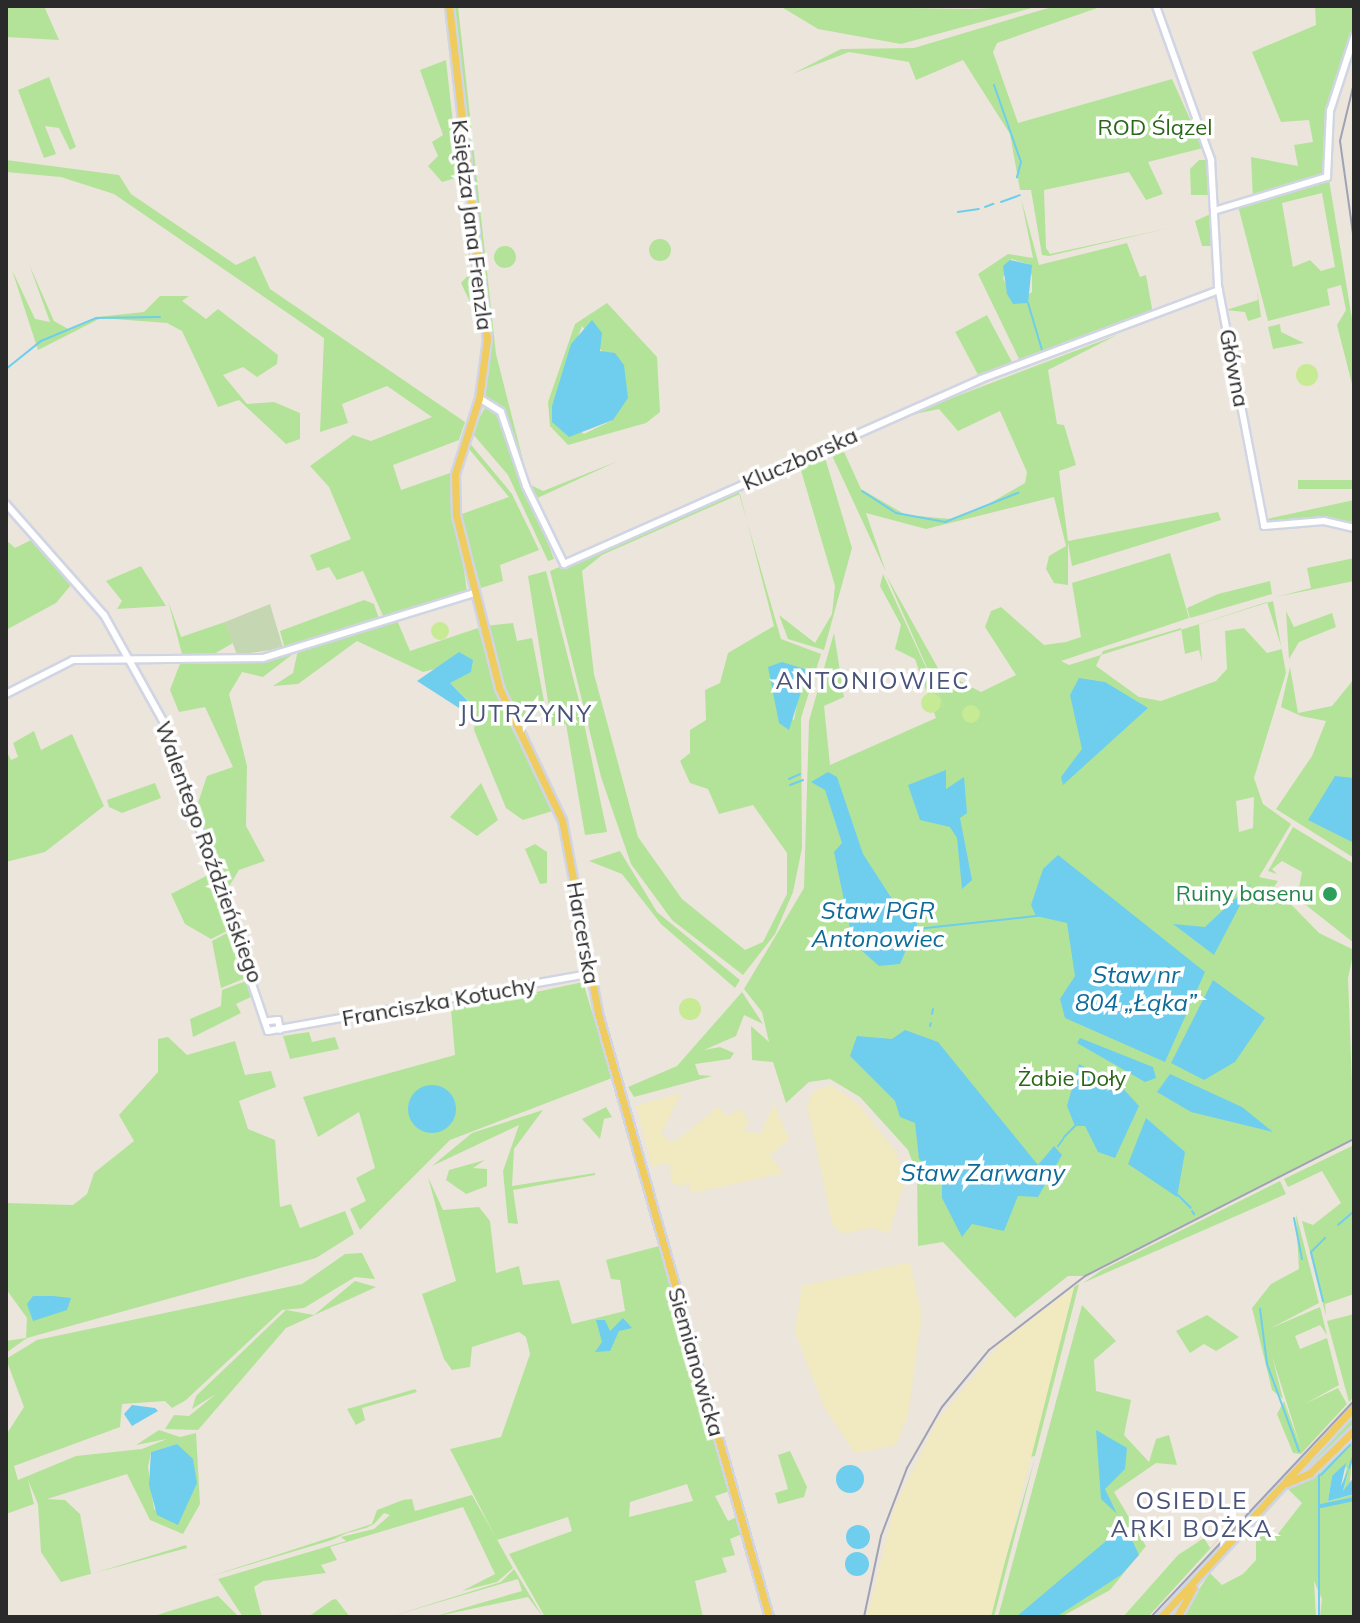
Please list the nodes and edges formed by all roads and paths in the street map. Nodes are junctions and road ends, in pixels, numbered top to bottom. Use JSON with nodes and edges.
{"nodes":[{"id":1,"x":449,"y":6,"type":"edge"},
{"id":2,"x":1156,"y":6,"type":"edge"},
{"id":3,"x":1354,"y":37,"type":"edge"},
{"id":4,"x":1217,"y":207,"type":"junction"},
{"id":5,"x":1219,"y":290,"type":"junction"},
{"id":6,"x":479,"y":398,"type":"junction"},
{"id":7,"x":6,"y":504,"type":"edge"},
{"id":8,"x":1354,"y":528,"type":"edge"},
{"id":9,"x":474,"y":593,"type":"junction"},
{"id":10,"x":129,"y":658,"type":"junction"},
{"id":11,"x":6,"y":694,"type":"edge"},
{"id":12,"x":534,"y":762,"type":"joint"},
{"id":13,"x":589,"y":974,"type":"junction"},
{"id":14,"x":271,"y":1020,"type":"junction"},
{"id":15,"x":283,"y":1027,"type":"junction"},
{"id":16,"x":625,"y":1107,"type":"joint"},
{"id":17,"x":1354,"y":1410,"type":"edge"},
{"id":18,"x":1346,"y":1419,"type":"junction"},
{"id":19,"x":1354,"y":1430,"type":"edge"},
{"id":20,"x":1287,"y":1483,"type":"junction"},
{"id":21,"x":1244,"y":1527,"type":"junction"},
{"id":22,"x":1202,"y":1573,"type":"junction"},
{"id":23,"x":1179,"y":1613,"type":"edge"},
{"id":24,"x":769,"y":1617,"type":"edge"},
{"id":25,"x":1161,"y":1617,"type":"edge"}],
"edges":[{"from":1,"to":6,"type":"main road","name":"Księdza Jana Frenzla"},
{"from":2,"to":4,"type":"street","name":"Główna"},
{"from":3,"to":4,"type":"street"},
{"from":4,"to":5,"type":"street","name":"Główna"},
{"from":5,"to":6,"type":"street","name":"Kluczborska"},
{"from":5,"to":8,"type":"street","name":"Główna"},
{"from":6,"to":9,"type":"main road","name":"Księdza Jana Frenzla"},
{"from":7,"to":10,"type":"street","name":"Walentego Roździeńskiego"},
{"from":9,"to":10,"type":"street"},
{"from":9,"to":12,"type":"main road","name":"Księdza Jana Frenzla"},
{"from":10,"to":11,"type":"street"},
{"from":10,"to":14,"type":"street","name":"Walentego Roździeńskiego"},
{"from":12,"to":13,"type":"main road","name":"Harcerska"},
{"from":13,"to":15,"type":"street","name":"Franciszka Kotuchy"},
{"from":13,"to":16,"type":"main road","name":"Harcerska"},
{"from":14,"to":15,"type":"street"},
{"from":14,"to":15,"type":"street"},
{"from":16,"to":24,"type":"main road","name":"Siemianowicka"},
{"from":17,"to":18,"type":"main road"},
{"from":18,"to":20,"type":"main road"},
{"from":18,"to":21,"type":"main road"},
{"from":19,"to":20,"type":"main road"},
{"from":20,"to":21,"type":"main road"},
{"from":21,"to":22,"type":"main road"},
{"from":22,"to":23,"type":"main road"},
{"from":22,"to":25,"type":"main road"}]}
